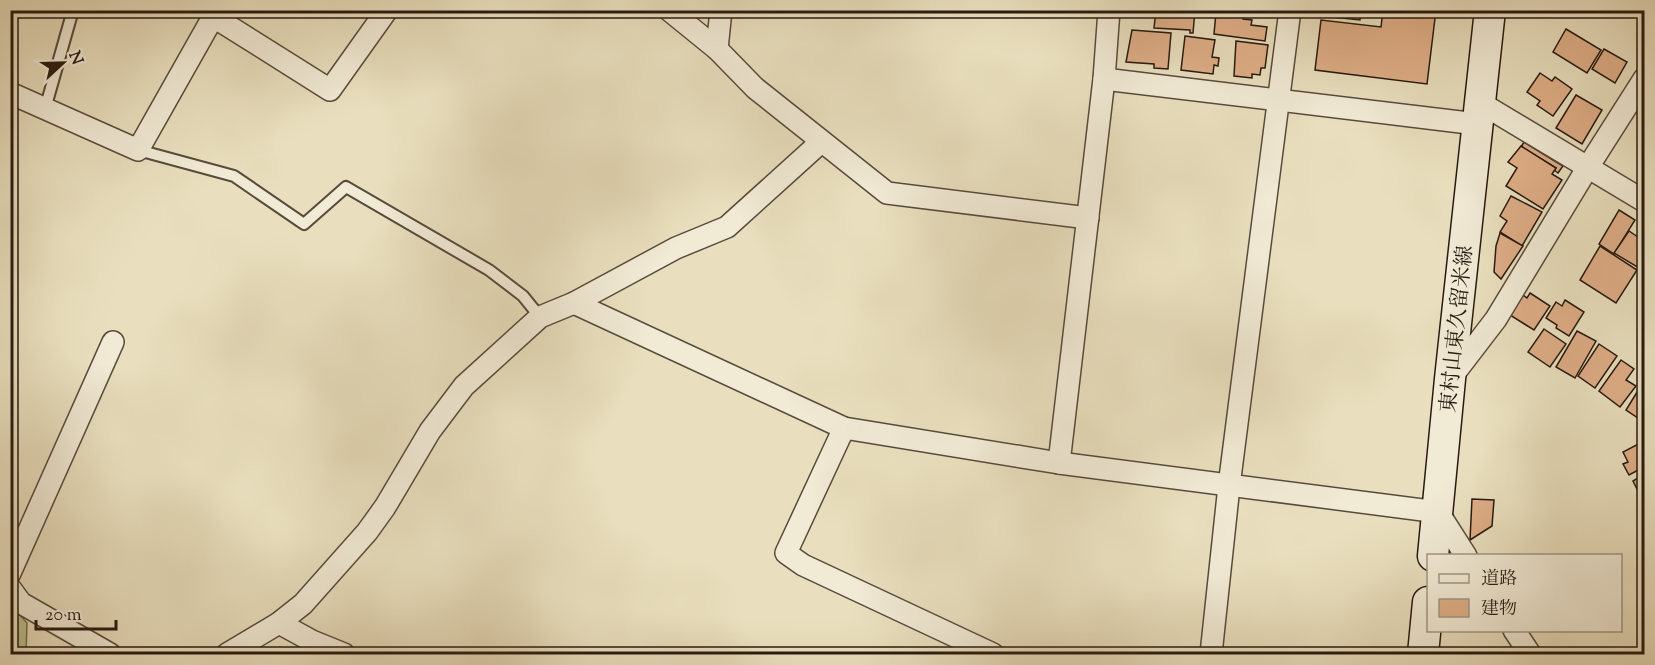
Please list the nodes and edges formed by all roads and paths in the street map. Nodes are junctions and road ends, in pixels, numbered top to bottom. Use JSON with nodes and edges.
{"nodes":[{"id":1,"x":73,"y":10,"type":"edge"},
{"id":2,"x":669,"y":10,"type":"edge"},
{"id":3,"x":721,"y":10,"type":"edge"},
{"id":4,"x":1109,"y":10,"type":"edge"},
{"id":5,"x":1290,"y":10,"type":"edge"},
{"id":6,"x":1490,"y":10,"type":"edge"},
{"id":7,"x":386,"y":11,"type":"edge"},
{"id":8,"x":215,"y":14,"type":"edge"},
{"id":9,"x":717,"y":49,"type":"junction"},
{"id":10,"x":1104,"y":79,"type":"junction"},
{"id":11,"x":1644,"y":79,"type":"edge"},
{"id":12,"x":10,"y":93,"type":"edge"},
{"id":13,"x":1280,"y":99,"type":"junction"},
{"id":14,"x":45,"y":109,"type":"junction"},
{"id":15,"x":1478,"y":113,"type":"junction"},
{"id":16,"x":821,"y":142,"type":"junction"},
{"id":17,"x":138,"y":150,"type":"junction"},
{"id":18,"x":1588,"y":167,"type":"junction"},
{"id":19,"x":1644,"y":201,"type":"edge"},
{"id":20,"x":1088,"y":218,"type":"junction"},
{"id":21,"x":574,"y":303,"type":"junction"},
{"id":22,"x":540,"y":317,"type":"junction"},
{"id":23,"x":113,"y":342,"type":"dead end"},
{"id":24,"x":1450,"y":380,"type":"junction"},
{"id":25,"x":844,"y":428,"type":"junction"},
{"id":26,"x":1059,"y":463,"type":"junction"},
{"id":27,"x":1229,"y":486,"type":"junction"},
{"id":28,"x":1438,"y":512,"type":"junction"},
{"id":29,"x":1433,"y":554,"type":"edge"},
{"id":30,"x":1465,"y":554,"type":"edge"},
{"id":31,"x":10,"y":573,"type":"edge"},
{"id":32,"x":10,"y":588,"type":"edge"},
{"id":33,"x":1427,"y":612,"type":"edge"},
{"id":34,"x":279,"y":623,"type":"junction"},
{"id":35,"x":1515,"y":632,"type":"edge"},
{"id":36,"x":110,"y":654,"type":"edge"},
{"id":37,"x":227,"y":654,"type":"edge"},
{"id":38,"x":344,"y":654,"type":"edge"},
{"id":39,"x":993,"y":654,"type":"edge"},
{"id":40,"x":1211,"y":654,"type":"edge"},
{"id":41,"x":1423,"y":654,"type":"edge"},
{"id":42,"x":1530,"y":654,"type":"edge"}],
"edges":[{"from":1,"to":14,"type":"lane"},
{"from":2,"to":9,"type":"street"},
{"from":3,"to":9,"type":"street"},
{"from":4,"to":10,"type":"street"},
{"from":5,"to":13,"type":"street"},
{"from":6,"to":15,"type":"main road","name":"東村山東久留米線"},
{"from":7,"to":8,"type":"street"},
{"from":8,"to":17,"type":"street"},
{"from":9,"to":16,"type":"street"},
{"from":10,"to":13,"type":"street"},
{"from":10,"to":20,"type":"street"},
{"from":11,"to":18,"type":"street"},
{"from":12,"to":14,"type":"street"},
{"from":13,"to":15,"type":"street"},
{"from":13,"to":27,"type":"street"},
{"from":14,"to":17,"type":"street"},
{"from":15,"to":18,"type":"street"},
{"from":15,"to":24,"type":"main road","name":"東村山東久留米線"},
{"from":16,"to":20,"type":"street"},
{"from":16,"to":21,"type":"street"},
{"from":17,"to":22,"type":"lane"},
{"from":18,"to":19,"type":"street"},
{"from":18,"to":24,"type":"street"},
{"from":20,"to":26,"type":"street"},
{"from":21,"to":22,"type":"street"},
{"from":21,"to":25,"type":"street"},
{"from":22,"to":34,"type":"street"},
{"from":23,"to":31,"type":"street"},
{"from":24,"to":28,"type":"main road","name":"東村山東久留米線"},
{"from":25,"to":26,"type":"street"},
{"from":25,"to":39,"type":"street"},
{"from":26,"to":27,"type":"street"},
{"from":27,"to":28,"type":"street"},
{"from":27,"to":40,"type":"street"},
{"from":28,"to":29,"type":"main road","name":"東村山東久留米線"},
{"from":28,"to":30,"type":"street"},
{"from":32,"to":36,"type":"street"},
{"from":33,"to":41,"type":"main road"},
{"from":34,"to":37,"type":"street"},
{"from":34,"to":38,"type":"street"},
{"from":35,"to":42,"type":"street"}]}
